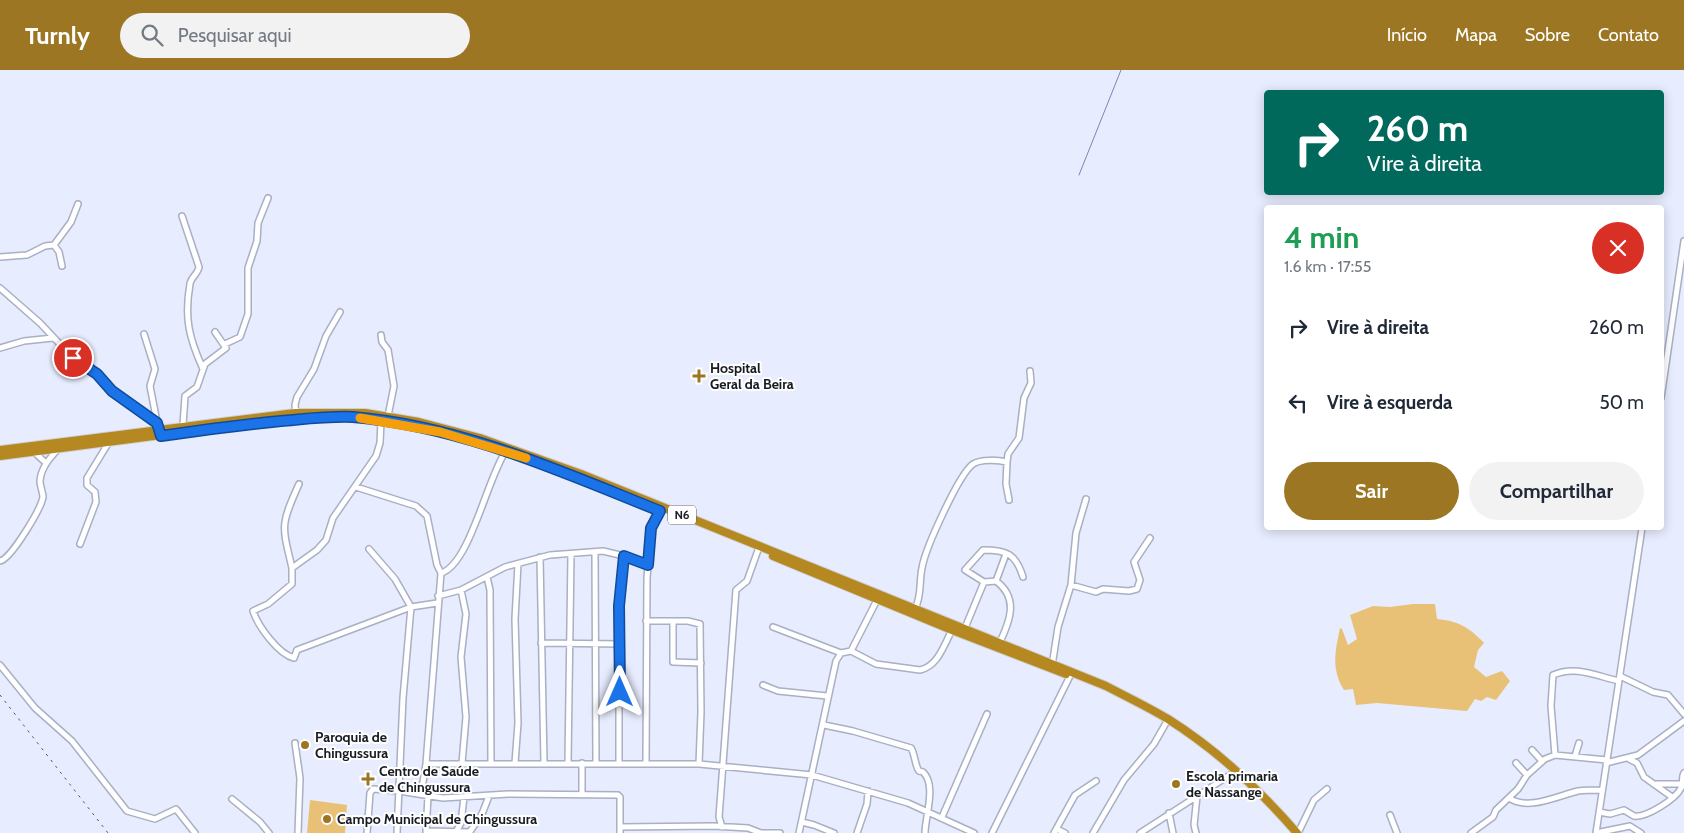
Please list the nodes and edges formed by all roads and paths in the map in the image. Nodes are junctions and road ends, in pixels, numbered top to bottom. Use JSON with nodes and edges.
{"nodes":[{"id":1,"x":268,"y":198,"type":"dead end"},
{"id":2,"x":78,"y":204,"type":"dead end"},
{"id":3,"x":182,"y":216,"type":"dead end"},
{"id":4,"x":1684,"y":244,"type":"edge"},
{"id":5,"x":54,"y":245,"type":"junction"},
{"id":6,"x":0,"y":257,"type":"edge"},
{"id":7,"x":62,"y":266,"type":"dead end"},
{"id":8,"x":0,"y":288,"type":"edge"},
{"id":9,"x":340,"y":312,"type":"dead end"},
{"id":10,"x":215,"y":332,"type":"dead end"},
{"id":11,"x":144,"y":334,"type":"dead end"},
{"id":12,"x":381,"y":335,"type":"dead end"},
{"id":13,"x":52,"y":338,"type":"junction"},
{"id":14,"x":225,"y":344,"type":"junction"},
{"id":15,"x":0,"y":348,"type":"edge"},
{"id":16,"x":203,"y":369,"type":"junction"},
{"id":17,"x":1030,"y":371,"type":"dead end"},
{"id":18,"x":1664,"y":378,"type":"edge"},
{"id":19,"x":296,"y":416,"type":"junction"},
{"id":20,"x":385,"y":418,"type":"junction"},
{"id":21,"x":183,"y":425,"type":"junction"},
{"id":22,"x":159,"y":429,"type":"junction"},
{"id":23,"x":109,"y":442,"type":"junction"},
{"id":24,"x":60,"y":448,"type":"junction"},
{"id":25,"x":0,"y":450,"type":"edge"},
{"id":26,"x":506,"y":451,"type":"junction"},
{"id":27,"x":34,"y":452,"type":"junction"},
{"id":28,"x":0,"y":456,"type":"edge"},
{"id":29,"x":1007,"y":462,"type":"junction"},
{"id":30,"x":46,"y":463,"type":"junction"},
{"id":31,"x":299,"y":484,"type":"dead end"},
{"id":32,"x":356,"y":488,"type":"junction"},
{"id":33,"x":1086,"y":498,"type":"dead end"},
{"id":34,"x":1009,"y":500,"type":"dead end"},
{"id":35,"x":660,"y":511,"type":"junction"},
{"id":36,"x":1642,"y":530,"type":"edge"},
{"id":37,"x":1150,"y":538,"type":"dead end"},
{"id":38,"x":80,"y":544,"type":"dead end"},
{"id":39,"x":369,"y":549,"type":"dead end"},
{"id":40,"x":758,"y":550,"type":"junction"},
{"id":41,"x":595,"y":552,"type":"junction"},
{"id":42,"x":1006,"y":554,"type":"junction"},
{"id":43,"x":571,"y":555,"type":"junction"},
{"id":44,"x":624,"y":556,"type":"junction"},
{"id":45,"x":540,"y":557,"type":"junction"},
{"id":46,"x":0,"y":561,"type":"edge"},
{"id":47,"x":518,"y":564,"type":"junction"},
{"id":48,"x":648,"y":565,"type":"junction"},
{"id":49,"x":292,"y":568,"type":"junction"},
{"id":50,"x":441,"y":573,"type":"junction"},
{"id":51,"x":487,"y":577,"type":"junction"},
{"id":52,"x":1023,"y":577,"type":"dead end"},
{"id":53,"x":996,"y":581,"type":"junction"},
{"id":54,"x":984,"y":582,"type":"junction"},
{"id":55,"x":1071,"y":585,"type":"junction"},
{"id":56,"x":461,"y":590,"type":"junction"},
{"id":57,"x":438,"y":596,"type":"junction"},
{"id":58,"x":878,"y":600,"type":"junction"},
{"id":59,"x":437,"y":604,"type":"junction"},
{"id":60,"x":410,"y":607,"type":"junction"},
{"id":61,"x":915,"y":609,"type":"junction"},
{"id":62,"x":646,"y":621,"type":"junction"},
{"id":63,"x":673,"y":621,"type":"junction"},
{"id":64,"x":773,"y":627,"type":"dead end"},
{"id":65,"x":965,"y":628,"type":"junction"},
{"id":66,"x":952,"y":630,"type":"junction"},
{"id":67,"x":1000,"y":642,"type":"junction"},
{"id":68,"x":541,"y":643,"type":"junction"},
{"id":69,"x":570,"y":643,"type":"junction"},
{"id":70,"x":595,"y":643,"type":"junction"},
{"id":71,"x":620,"y":644,"type":"junction"},
{"id":72,"x":851,"y":651,"type":"junction"},
{"id":73,"x":841,"y":652,"type":"junction"},
{"id":74,"x":701,"y":663,"type":"junction"},
{"id":75,"x":0,"y":665,"type":"edge"},
{"id":76,"x":1052,"y":666,"type":"junction"},
{"id":77,"x":1070,"y":676,"type":"junction"},
{"id":78,"x":1619,"y":679,"type":"junction"},
{"id":79,"x":763,"y":686,"type":"dead end"},
{"id":80,"x":827,"y":696,"type":"junction"},
{"id":81,"x":986,"y":714,"type":"dead end"},
{"id":82,"x":1684,"y":714,"type":"edge"},
{"id":83,"x":1684,"y":721,"type":"edge"},
{"id":84,"x":1166,"y":723,"type":"junction"},
{"id":85,"x":824,"y":725,"type":"junction"},
{"id":86,"x":295,"y":743,"type":"dead end"},
{"id":87,"x":1579,"y":743,"type":"dead end"},
{"id":88,"x":1532,"y":750,"type":"dead end"},
{"id":89,"x":1555,"y":755,"type":"junction"},
{"id":90,"x":1575,"y":756,"type":"junction"},
{"id":91,"x":1628,"y":759,"type":"junction"},
{"id":92,"x":1542,"y":761,"type":"junction"},
{"id":93,"x":568,"y":762,"type":"junction"},
{"id":94,"x":1607,"y":762,"type":"junction"},
{"id":95,"x":462,"y":763,"type":"junction"},
{"id":96,"x":491,"y":763,"type":"junction"},
{"id":97,"x":515,"y":763,"type":"junction"},
{"id":98,"x":544,"y":763,"type":"junction"},
{"id":99,"x":582,"y":763,"type":"junction"},
{"id":100,"x":596,"y":763,"type":"junction"},
{"id":101,"x":619,"y":763,"type":"junction"},
{"id":102,"x":646,"y":763,"type":"junction"},
{"id":103,"x":1516,"y":763,"type":"dead end"},
{"id":104,"x":426,"y":764,"type":"junction"},
{"id":105,"x":699,"y":764,"type":"junction"},
{"id":106,"x":723,"y":766,"type":"junction"},
{"id":107,"x":1233,"y":773,"type":"junction"},
{"id":108,"x":1684,"y":773,"type":"edge"},
{"id":109,"x":812,"y":774,"type":"junction"},
{"id":110,"x":1527,"y":775,"type":"junction"},
{"id":111,"x":1096,"y":781,"type":"dead end"},
{"id":112,"x":1656,"y":784,"type":"junction"},
{"id":113,"x":1682,"y":784,"type":"junction"},
{"id":114,"x":1327,"y":789,"type":"dead end"},
{"id":115,"x":1602,"y":790,"type":"junction"},
{"id":116,"x":399,"y":791,"type":"junction"},
{"id":117,"x":868,"y":791,"type":"junction"},
{"id":118,"x":421,"y":794,"type":"junction"},
{"id":119,"x":582,"y":795,"type":"junction"},
{"id":120,"x":428,"y":796,"type":"junction"},
{"id":121,"x":489,"y":796,"type":"junction"},
{"id":122,"x":1197,"y":796,"type":"junction"},
{"id":123,"x":464,"y":797,"type":"junction"},
{"id":124,"x":1672,"y":797,"type":"junction"},
{"id":125,"x":1509,"y":798,"type":"junction"},
{"id":126,"x":232,"y":799,"type":"dead end"},
{"id":127,"x":926,"y":811,"type":"junction"},
{"id":128,"x":1598,"y":812,"type":"junction"},
{"id":129,"x":1169,"y":813,"type":"junction"},
{"id":130,"x":1390,"y":814,"type":"dead end"},
{"id":131,"x":720,"y":817,"type":"junction"},
{"id":132,"x":942,"y":817,"type":"junction"},
{"id":133,"x":802,"y":822,"type":"junction"},
{"id":134,"x":713,"y":826,"type":"junction"},
{"id":135,"x":722,"y":826,"type":"junction"},
{"id":136,"x":620,"y":827,"type":"junction"},
{"id":137,"x":457,"y":830,"type":"junction"},
{"id":138,"x":732,"y":830,"type":"edge"},
{"id":139,"x":1056,"y":831,"type":"edge"},
{"id":140,"x":426,"y":832,"type":"edge"},
{"id":141,"x":470,"y":832,"type":"edge"},
{"id":142,"x":195,"y":833,"type":"edge"},
{"id":143,"x":269,"y":833,"type":"edge"},
{"id":144,"x":298,"y":833,"type":"edge"},
{"id":145,"x":368,"y":833,"type":"edge"},
{"id":146,"x":397,"y":833,"type":"edge"},
{"id":147,"x":620,"y":833,"type":"edge"},
{"id":148,"x":780,"y":833,"type":"edge"},
{"id":149,"x":799,"y":833,"type":"edge"},
{"id":150,"x":834,"y":833,"type":"edge"},
{"id":151,"x":857,"y":833,"type":"edge"},
{"id":152,"x":925,"y":833,"type":"edge"},
{"id":153,"x":974,"y":833,"type":"edge"},
{"id":154,"x":992,"y":833,"type":"edge"},
{"id":155,"x":1065,"y":833,"type":"edge"},
{"id":156,"x":1093,"y":833,"type":"edge"},
{"id":157,"x":1140,"y":833,"type":"edge"},
{"id":158,"x":1173,"y":833,"type":"edge"},
{"id":159,"x":1196,"y":833,"type":"edge"},
{"id":160,"x":1292,"y":833,"type":"edge"},
{"id":161,"x":1298,"y":833,"type":"edge"},
{"id":162,"x":1398,"y":833,"type":"edge"},
{"id":163,"x":1471,"y":833,"type":"edge"},
{"id":164,"x":1596,"y":833,"type":"edge"},
{"id":165,"x":1641,"y":833,"type":"edge"}],
"edges":[{"from":1,"to":14,"type":"street"},
{"from":2,"to":5,"type":"street"},
{"from":3,"to":16,"type":"street"},
{"from":4,"to":18,"type":"street"},
{"from":5,"to":6,"type":"street"},
{"from":5,"to":7,"type":"street"},
{"from":8,"to":13,"type":"street"},
{"from":9,"to":19,"type":"street"},
{"from":10,"to":14,"type":"street"},
{"from":11,"to":22,"type":"street"},
{"from":12,"to":20,"type":"street"},
{"from":13,"to":15,"type":"street"},
{"from":13,"to":22,"type":"street"},
{"from":14,"to":16,"type":"street"},
{"from":16,"to":21,"type":"street"},
{"from":17,"to":29,"type":"street"},
{"from":19,"to":20,"type":"highway","number":"N6"},
{"from":19,"to":21,"type":"highway","number":"N6"},
{"from":19,"to":22,"type":"highway","number":"N6"},
{"from":20,"to":26,"type":"highway","number":"N6"},
{"from":20,"to":32,"type":"street"},
{"from":20,"to":61,"type":"highway","number":"N6"},
{"from":21,"to":22,"type":"highway","number":"N6"},
{"from":22,"to":23,"type":"highway","number":"N6"},
{"from":22,"to":25,"type":"highway","number":"N6"},
{"from":23,"to":24,"type":"highway","number":"N6"},
{"from":23,"to":38,"type":"street"},
{"from":24,"to":27,"type":"highway","number":"N6"},
{"from":24,"to":30,"type":"street"},
{"from":26,"to":35,"type":"highway","number":"N6"},
{"from":26,"to":50,"type":"street"},
{"from":27,"to":28,"type":"highway","number":"N6"},
{"from":27,"to":30,"type":"street"},
{"from":29,"to":34,"type":"street"},
{"from":29,"to":61,"type":"street"},
{"from":30,"to":46,"type":"street"},
{"from":31,"to":49,"type":"street"},
{"from":32,"to":49,"type":"street"},
{"from":32,"to":50,"type":"street"},
{"from":33,"to":55,"type":"street"},
{"from":35,"to":40,"type":"highway","number":"N6"},
{"from":35,"to":48,"type":"street"},
{"from":36,"to":78,"type":"street"},
{"from":37,"to":55,"type":"street"},
{"from":39,"to":60,"type":"street"},
{"from":40,"to":58,"type":"highway","number":"N6"},
{"from":40,"to":106,"type":"street"},
{"from":41,"to":43,"type":"street"},
{"from":41,"to":44,"type":"street"},
{"from":41,"to":70,"type":"street"},
{"from":42,"to":52,"type":"street"},
{"from":42,"to":53,"type":"street"},
{"from":42,"to":54,"type":"street"},
{"from":43,"to":45,"type":"street"},
{"from":43,"to":69,"type":"street"},
{"from":44,"to":48,"type":"street"},
{"from":44,"to":71,"type":"street"},
{"from":45,"to":47,"type":"street"},
{"from":45,"to":68,"type":"street"},
{"from":47,"to":51,"type":"street"},
{"from":47,"to":97,"type":"street"},
{"from":48,"to":62,"type":"street"},
{"from":49,"to":60,"type":"street"},
{"from":50,"to":57,"type":"street"},
{"from":51,"to":56,"type":"street"},
{"from":51,"to":96,"type":"street"},
{"from":53,"to":54,"type":"street"},
{"from":53,"to":67,"type":"street"},
{"from":54,"to":65,"type":"street"},
{"from":55,"to":76,"type":"street"},
{"from":56,"to":57,"type":"street"},
{"from":56,"to":95,"type":"street"},
{"from":57,"to":59,"type":"street"},
{"from":58,"to":66,"type":"highway","number":"N6"},
{"from":58,"to":72,"type":"street"},
{"from":59,"to":60,"type":"street"},
{"from":59,"to":104,"type":"street"},
{"from":60,"to":116,"type":"street"},
{"from":61,"to":65,"type":"highway","number":"N6"},
{"from":62,"to":63,"type":"street"},
{"from":62,"to":102,"type":"street"},
{"from":63,"to":74,"type":"street"},
{"from":63,"to":74,"type":"street"},
{"from":64,"to":73,"type":"street"},
{"from":65,"to":67,"type":"highway","number":"N6"},
{"from":66,"to":72,"type":"street"},
{"from":66,"to":76,"type":"highway","number":"N6"},
{"from":67,"to":76,"type":"highway","number":"N6"},
{"from":68,"to":69,"type":"street"},
{"from":68,"to":98,"type":"street"},
{"from":69,"to":70,"type":"street"},
{"from":69,"to":93,"type":"street"},
{"from":70,"to":71,"type":"street"},
{"from":70,"to":100,"type":"street"},
{"from":71,"to":101,"type":"street"},
{"from":72,"to":73,"type":"street"},
{"from":73,"to":80,"type":"street"},
{"from":74,"to":105,"type":"street"},
{"from":75,"to":142,"type":"street"},
{"from":76,"to":77,"type":"highway","number":"N6"},
{"from":76,"to":161,"type":"highway","number":"N6"},
{"from":77,"to":84,"type":"highway","number":"N6"},
{"from":77,"to":154,"type":"street"},
{"from":78,"to":82,"type":"street"},
{"from":78,"to":89,"type":"street"},
{"from":78,"to":94,"type":"street"},
{"from":79,"to":80,"type":"street"},
{"from":80,"to":85,"type":"street"},
{"from":81,"to":132,"type":"street"},
{"from":83,"to":91,"type":"street"},
{"from":84,"to":107,"type":"highway","number":"N6"},
{"from":84,"to":156,"type":"street"},
{"from":85,"to":109,"type":"street"},
{"from":85,"to":127,"type":"street"},
{"from":86,"to":144,"type":"street"},
{"from":87,"to":90,"type":"street"},
{"from":88,"to":92,"type":"street"},
{"from":89,"to":90,"type":"street"},
{"from":89,"to":92,"type":"street"},
{"from":90,"to":94,"type":"street"},
{"from":91,"to":94,"type":"street"},
{"from":91,"to":112,"type":"street"},
{"from":92,"to":110,"type":"street"},
{"from":93,"to":98,"type":"street"},
{"from":93,"to":99,"type":"street"},
{"from":94,"to":115,"type":"street"},
{"from":95,"to":96,"type":"street"},
{"from":95,"to":104,"type":"street"},
{"from":96,"to":97,"type":"street"},
{"from":97,"to":98,"type":"street"},
{"from":99,"to":100,"type":"street"},
{"from":99,"to":119,"type":"street"},
{"from":100,"to":101,"type":"street"},
{"from":101,"to":102,"type":"street"},
{"from":102,"to":105,"type":"street"},
{"from":103,"to":110,"type":"street"},
{"from":104,"to":118,"type":"street"},
{"from":105,"to":106,"type":"street"},
{"from":106,"to":109,"type":"street"},
{"from":106,"to":131,"type":"street"},
{"from":107,"to":122,"type":"street"},
{"from":107,"to":160,"type":"highway","number":"N6"},
{"from":108,"to":113,"type":"street"},
{"from":109,"to":117,"type":"street"},
{"from":109,"to":133,"type":"street"},
{"from":110,"to":125,"type":"street"},
{"from":111,"to":139,"type":"street"},
{"from":112,"to":113,"type":"street"},
{"from":112,"to":124,"type":"street"},
{"from":113,"to":124,"type":"street"},
{"from":114,"to":161,"type":"street"},
{"from":115,"to":125,"type":"street"},
{"from":115,"to":128,"type":"street"},
{"from":116,"to":118,"type":"street"},
{"from":116,"to":145,"type":"street"},
{"from":116,"to":146,"type":"street"},
{"from":117,"to":127,"type":"street"},
{"from":117,"to":151,"type":"street"},
{"from":118,"to":120,"type":"street"},
{"from":119,"to":121,"type":"street"},
{"from":119,"to":136,"type":"street"},
{"from":120,"to":123,"type":"street"},
{"from":120,"to":140,"type":"street"},
{"from":121,"to":123,"type":"street"},
{"from":121,"to":141,"type":"street"},
{"from":122,"to":129,"type":"street"},
{"from":122,"to":159,"type":"street"},
{"from":123,"to":137,"type":"street"},
{"from":124,"to":128,"type":"street"},
{"from":125,"to":163,"type":"street"},
{"from":126,"to":143,"type":"street"},
{"from":127,"to":132,"type":"street"},
{"from":127,"to":152,"type":"street"},
{"from":128,"to":164,"type":"street"},
{"from":129,"to":157,"type":"street"},
{"from":129,"to":158,"type":"street"},
{"from":130,"to":162,"type":"street"},
{"from":131,"to":134,"type":"street"},
{"from":131,"to":135,"type":"street"},
{"from":132,"to":153,"type":"street"},
{"from":133,"to":149,"type":"street"},
{"from":133,"to":150,"type":"street"},
{"from":134,"to":135,"type":"street"},
{"from":134,"to":136,"type":"street"},
{"from":135,"to":138,"type":"street"},
{"from":136,"to":147,"type":"street"},
{"from":137,"to":140,"type":"street"},
{"from":137,"to":141,"type":"street"},
{"from":138,"to":148,"type":"street"},
{"from":139,"to":155,"type":"street"},
{"from":164,"to":165,"type":"street"}]}
